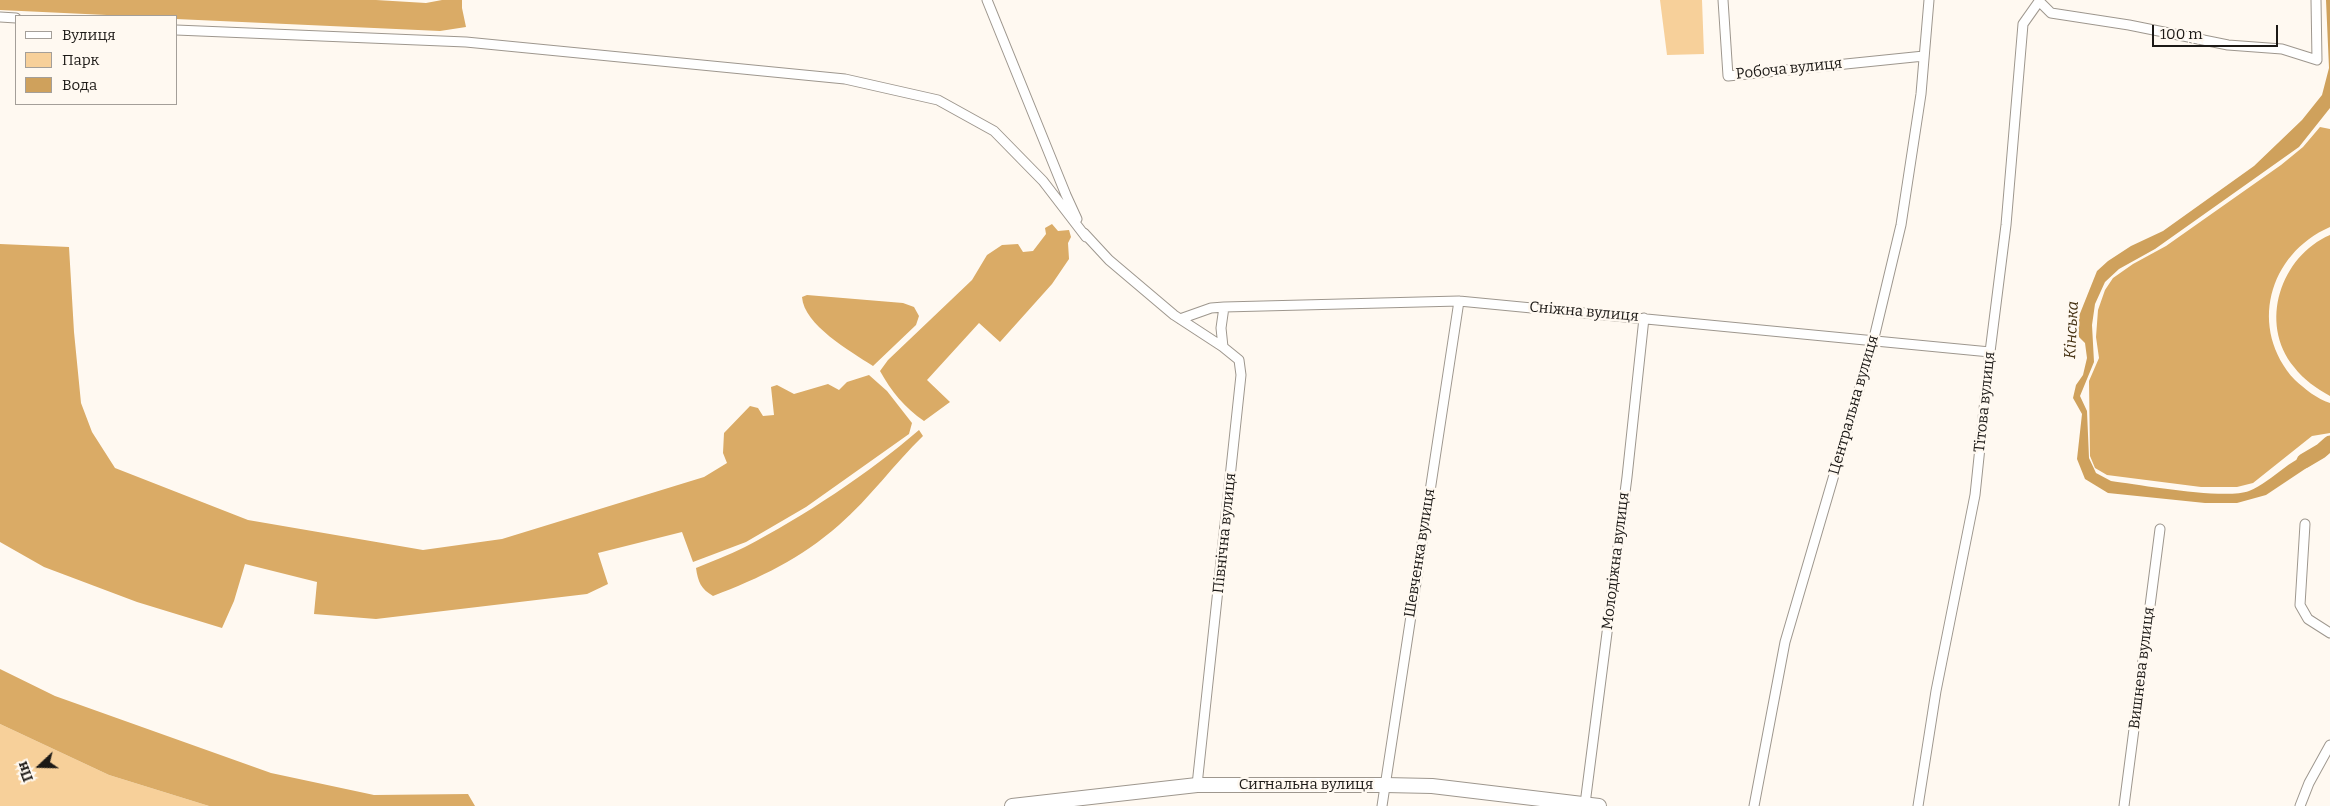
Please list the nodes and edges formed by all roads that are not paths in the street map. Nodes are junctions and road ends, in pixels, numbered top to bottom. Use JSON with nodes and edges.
{"nodes":[{"id":1,"x":987,"y":0,"type":"edge"},
{"id":2,"x":1723,"y":0,"type":"edge"},
{"id":3,"x":1929,"y":0,"type":"edge"},
{"id":4,"x":2316,"y":0,"type":"edge"},
{"id":5,"x":2040,"y":1,"type":"edge"},
{"id":6,"x":0,"y":17,"type":"edge"},
{"id":7,"x":15,"y":18,"type":"edge"},
{"id":8,"x":178,"y":30,"type":"edge"},
{"id":9,"x":1924,"y":56,"type":"junction"},
{"id":10,"x":1086,"y":237,"type":"junction"},
{"id":11,"x":1459,"y":301,"type":"junction"},
{"id":12,"x":1224,"y":307,"type":"junction"},
{"id":13,"x":1177,"y":317,"type":"junction"},
{"id":14,"x":1644,"y":318,"type":"junction"},
{"id":15,"x":1873,"y":342,"type":"junction"},
{"id":16,"x":1222,"y":347,"type":"junction"},
{"id":17,"x":1990,"y":352,"type":"junction"},
{"id":18,"x":2305,"y":524,"type":"dead end"},
{"id":19,"x":2160,"y":529,"type":"dead end"},
{"id":20,"x":2330,"y":633,"type":"edge"},
{"id":21,"x":2330,"y":745,"type":"edge"},
{"id":22,"x":1198,"y":785,"type":"junction"},
{"id":23,"x":1386,"y":785,"type":"junction"},
{"id":24,"x":1592,"y":805,"type":"edge"},
{"id":25,"x":1012,"y":806,"type":"edge"},
{"id":26,"x":1382,"y":806,"type":"edge"},
{"id":27,"x":1754,"y":806,"type":"edge"},
{"id":28,"x":1918,"y":806,"type":"edge"},
{"id":29,"x":2124,"y":806,"type":"edge"},
{"id":30,"x":2300,"y":806,"type":"edge"}],
"edges":[{"from":1,"to":10,"type":"street"},
{"from":2,"to":9,"type":"street","name":"Робоча вулиця"},
{"from":3,"to":9,"type":"street","name":"Центральна вулиця"},
{"from":4,"to":5,"type":"street"},
{"from":5,"to":17,"type":"street","name":"Тітова вулиця"},
{"from":6,"to":7,"type":"street"},
{"from":8,"to":10,"type":"street"},
{"from":9,"to":15,"type":"street","name":"Центральна вулиця"},
{"from":10,"to":13,"type":"street","name":"Північна вулиця"},
{"from":11,"to":12,"type":"street","name":"Сніжна вулиця"},
{"from":11,"to":14,"type":"street","name":"Сніжна вулиця"},
{"from":11,"to":23,"type":"street","name":"Шевченка вулиця"},
{"from":12,"to":13,"type":"street","name":"Сніжна вулиця"},
{"from":12,"to":16,"type":"street"},
{"from":13,"to":16,"type":"street","name":"Північна вулиця"},
{"from":14,"to":15,"type":"street","name":"Сніжна вулиця"},
{"from":14,"to":24,"type":"street","name":"Молодіжна вулиця"},
{"from":15,"to":17,"type":"street","name":"Сніжна вулиця"},
{"from":15,"to":27,"type":"street","name":"Центральна вулиця"},
{"from":16,"to":22,"type":"street","name":"Північна вулиця"},
{"from":17,"to":28,"type":"street","name":"Тітова вулиця"},
{"from":18,"to":20,"type":"street"},
{"from":19,"to":29,"type":"street","name":"Вишнева вулиця"},
{"from":21,"to":30,"type":"street"},
{"from":22,"to":23,"type":"main road","name":"Сигнальна вулиця"},
{"from":22,"to":25,"type":"main road","name":"Сигнальна вулиця"},
{"from":23,"to":24,"type":"main road","name":"Сигнальна вулиця"},
{"from":23,"to":26,"type":"street","name":"Шевченка вулиця"}]}
